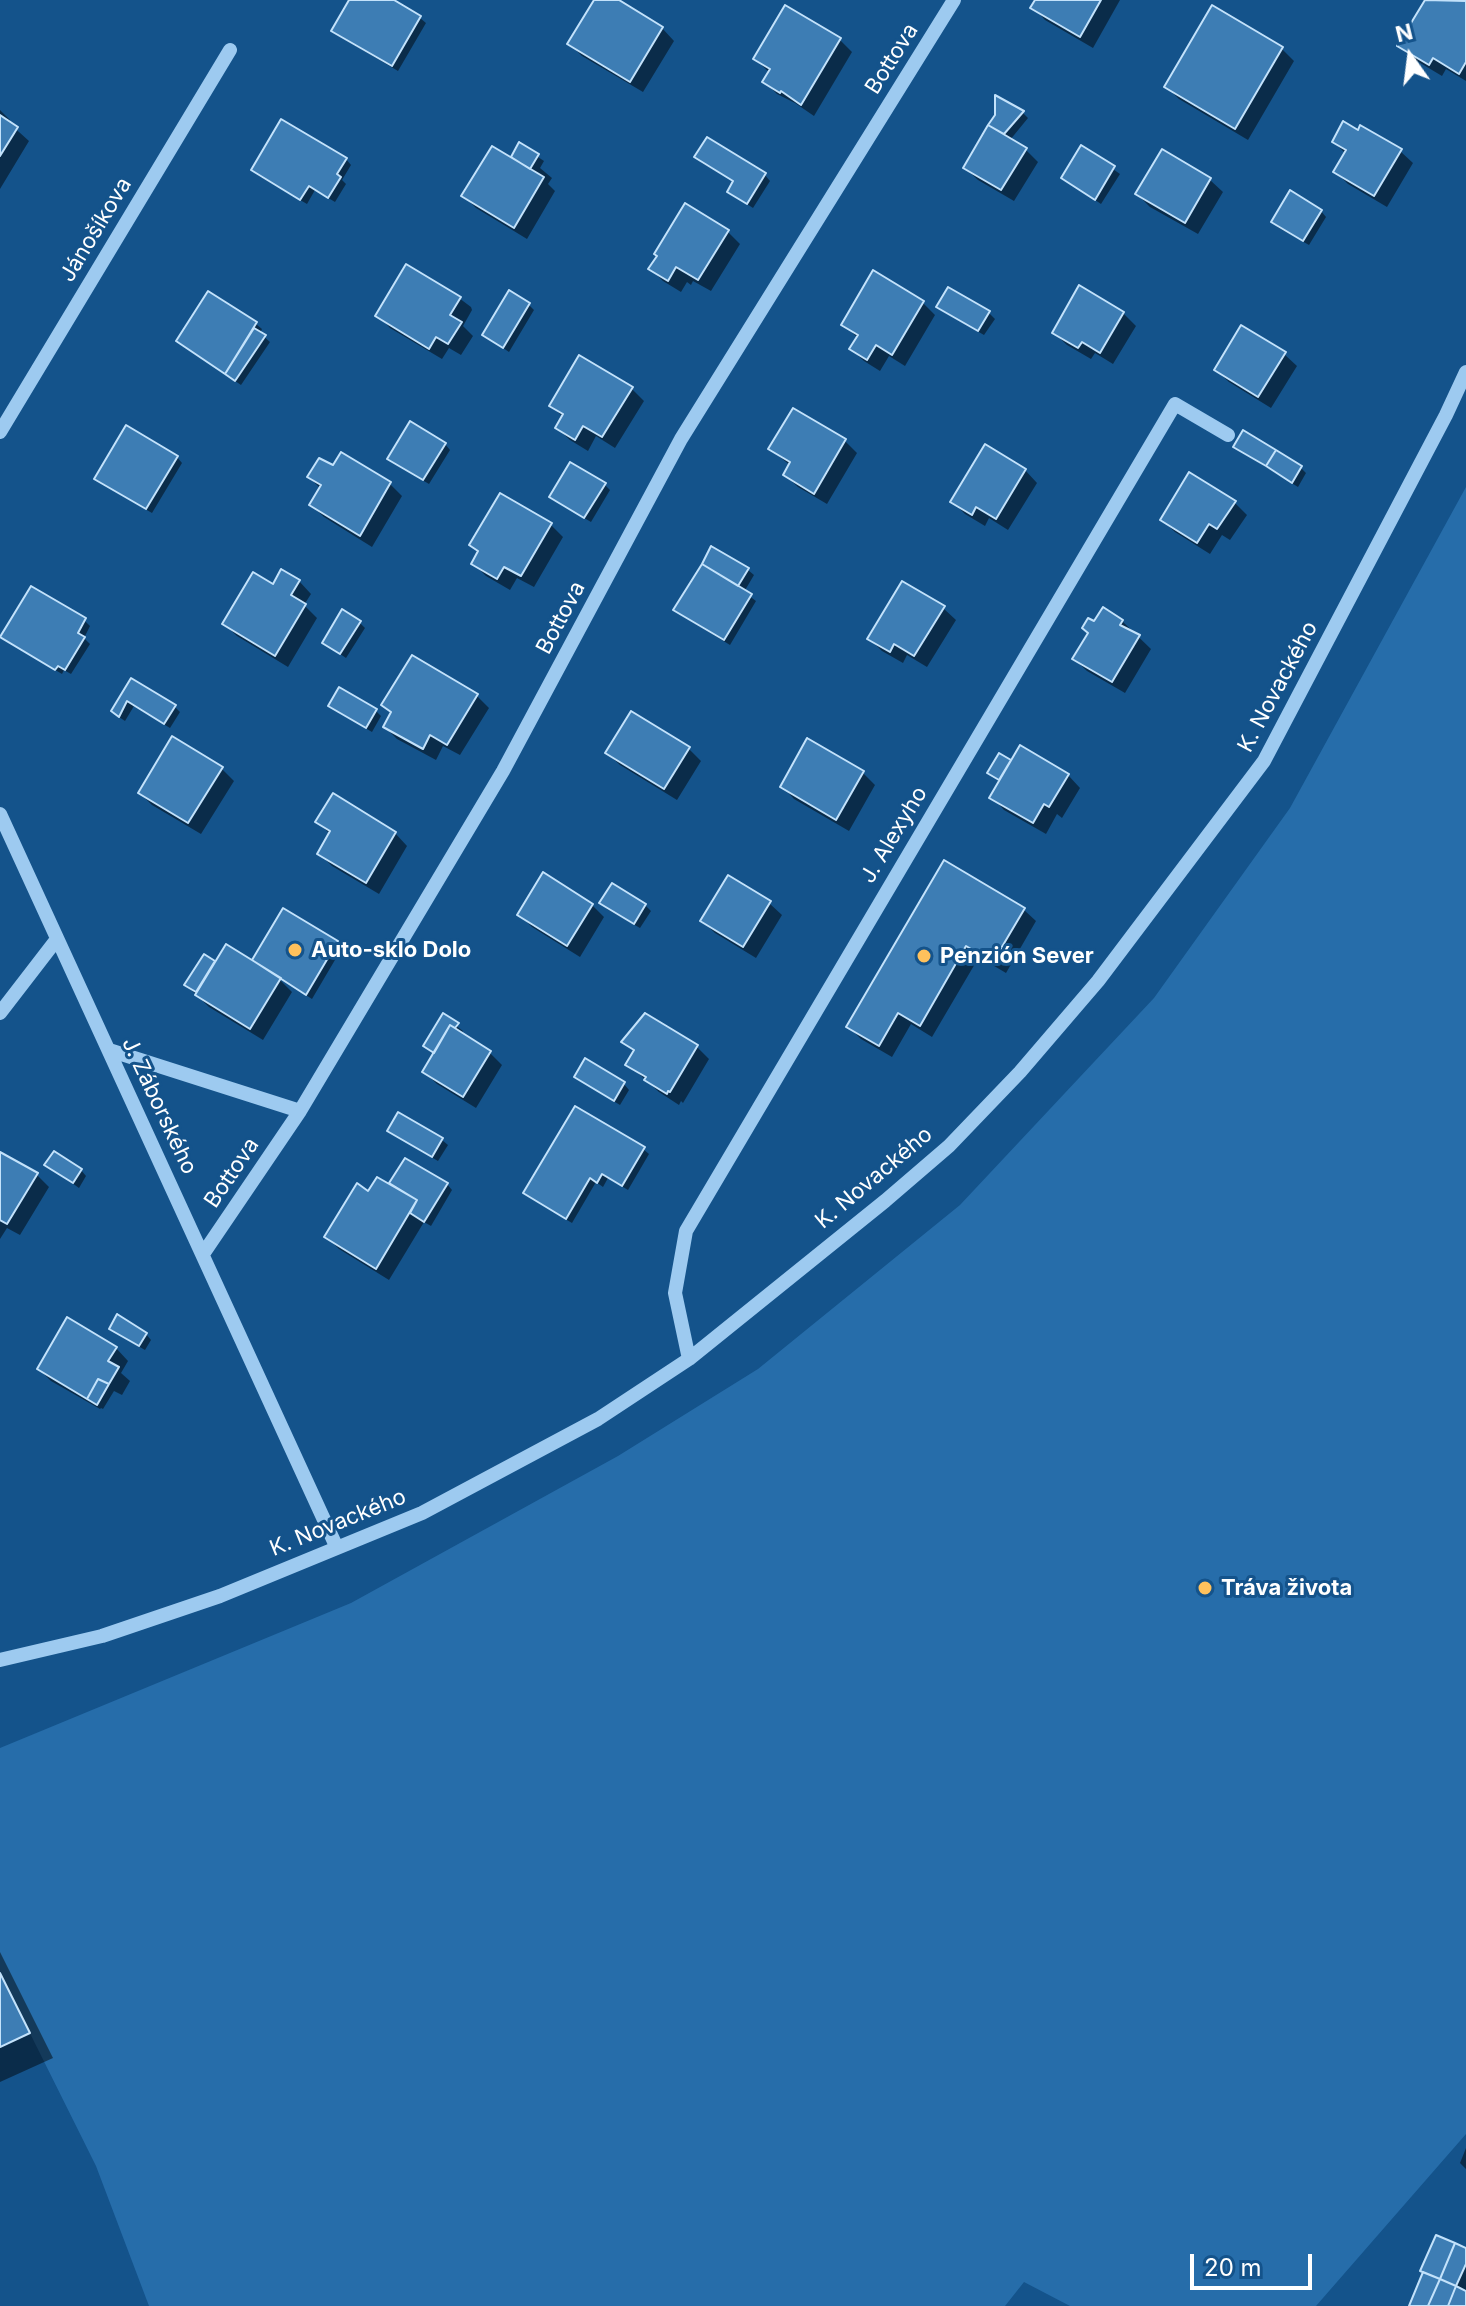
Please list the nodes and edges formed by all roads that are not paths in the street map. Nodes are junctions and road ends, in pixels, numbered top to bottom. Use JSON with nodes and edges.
{"nodes":[{"id":1,"x":954,"y":0,"type":"edge"},
{"id":2,"x":230,"y":50,"type":"dead end"},
{"id":3,"x":1466,"y":372,"type":"edge"},
{"id":4,"x":0,"y":432,"type":"edge"},
{"id":5,"x":1228,"y":435,"type":"dead end"},
{"id":6,"x":0,"y":814,"type":"edge"},
{"id":7,"x":57,"y":939,"type":"junction"},
{"id":8,"x":0,"y":1013,"type":"edge"},
{"id":9,"x":109,"y":1050,"type":"junction"},
{"id":10,"x":300,"y":1111,"type":"junction"},
{"id":11,"x":203,"y":1254,"type":"junction"},
{"id":12,"x":689,"y":1359,"type":"junction"},
{"id":13,"x":337,"y":1548,"type":"junction"},
{"id":14,"x":0,"y":1660,"type":"edge"}],
"edges":[{"from":1,"to":10,"type":"street","name":"Bottova"},
{"from":2,"to":4,"type":"street","name":"Jánošíkova"},
{"from":3,"to":12,"type":"street","name":"K. Novackého"},
{"from":5,"to":12,"type":"street","name":"J. Alexyho"},
{"from":6,"to":7,"type":"street","name":"J. Záborského"},
{"from":7,"to":8,"type":"street"},
{"from":7,"to":9,"type":"street","name":"J. Záborského"},
{"from":9,"to":10,"type":"street"},
{"from":9,"to":11,"type":"street","name":"J. Záborského"},
{"from":10,"to":11,"type":"street","name":"Bottova"},
{"from":11,"to":13,"type":"street","name":"J. Záborského"},
{"from":12,"to":13,"type":"street","name":"K. Novackého"},
{"from":13,"to":14,"type":"street","name":"K. Novackého"}]}
